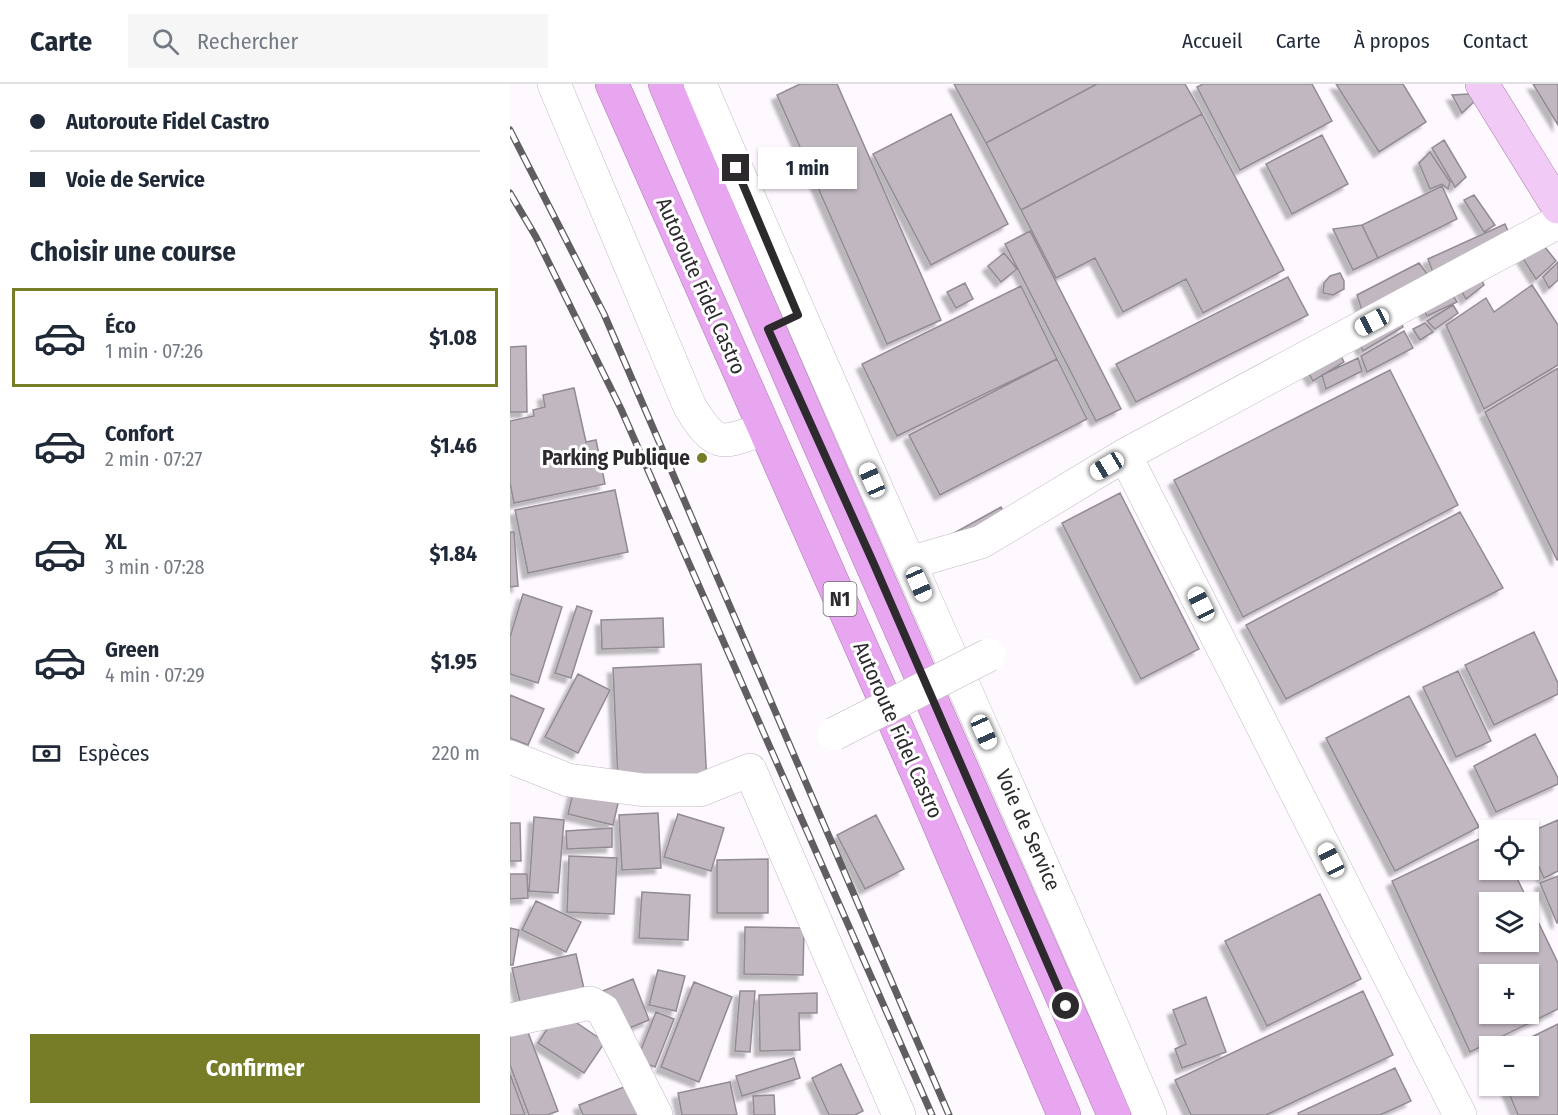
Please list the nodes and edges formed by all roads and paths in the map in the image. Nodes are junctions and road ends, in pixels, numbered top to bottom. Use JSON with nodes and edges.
{"nodes":[{"id":1,"x":554,"y":84,"type":"edge"},
{"id":2,"x":612,"y":84,"type":"edge"},
{"id":3,"x":665,"y":84,"type":"edge"},
{"id":4,"x":700,"y":84,"type":"edge"},
{"id":5,"x":1482,"y":84,"type":"edge"},
{"id":6,"x":1558,"y":207,"type":"edge"},
{"id":7,"x":1558,"y":222,"type":"edge"},
{"id":8,"x":798,"y":315,"type":"junction"},
{"id":9,"x":768,"y":329,"type":"junction"},
{"id":10,"x":764,"y":429,"type":"junction"},
{"id":11,"x":1125,"y":455,"type":"junction"},
{"id":12,"x":909,"y":563,"type":"junction"},
{"id":13,"x":989,"y":655,"type":"dead end"},
{"id":14,"x":834,"y":734,"type":"dead end"},
{"id":15,"x":510,"y":756,"type":"edge"},
{"id":16,"x":510,"y":1020,"type":"edge"},
{"id":17,"x":1059,"y":1113,"type":"edge"},
{"id":18,"x":656,"y":1115,"type":"edge"},
{"id":19,"x":898,"y":1115,"type":"edge"},
{"id":20,"x":1114,"y":1115,"type":"edge"},
{"id":21,"x":1150,"y":1115,"type":"edge"},
{"id":22,"x":1460,"y":1115,"type":"edge"}],
"edges":[{"from":1,"to":10,"type":"street"},
{"from":2,"to":10,"type":"highway","name":"Autoroute Fidel Castro","number":"N1"},
{"from":3,"to":9,"type":"highway","name":"Autoroute Fidel Castro","number":"N1"},
{"from":4,"to":8,"type":"street","name":"Voie de Service"},
{"from":5,"to":6,"type":"main road"},
{"from":7,"to":11,"type":"street"},
{"from":8,"to":9,"type":"street"},
{"from":8,"to":12,"type":"street","name":"Voie de Service"},
{"from":9,"to":20,"type":"highway","name":"Autoroute Fidel Castro","number":"N1"},
{"from":10,"to":17,"type":"highway","name":"Autoroute Fidel Castro","number":"N1"},
{"from":11,"to":12,"type":"street"},
{"from":11,"to":22,"type":"street"},
{"from":12,"to":21,"type":"street","name":"Voie de Service"},
{"from":13,"to":14,"type":"street","bridge":true},
{"from":15,"to":19,"type":"street"},
{"from":16,"to":18,"type":"street"}]}
